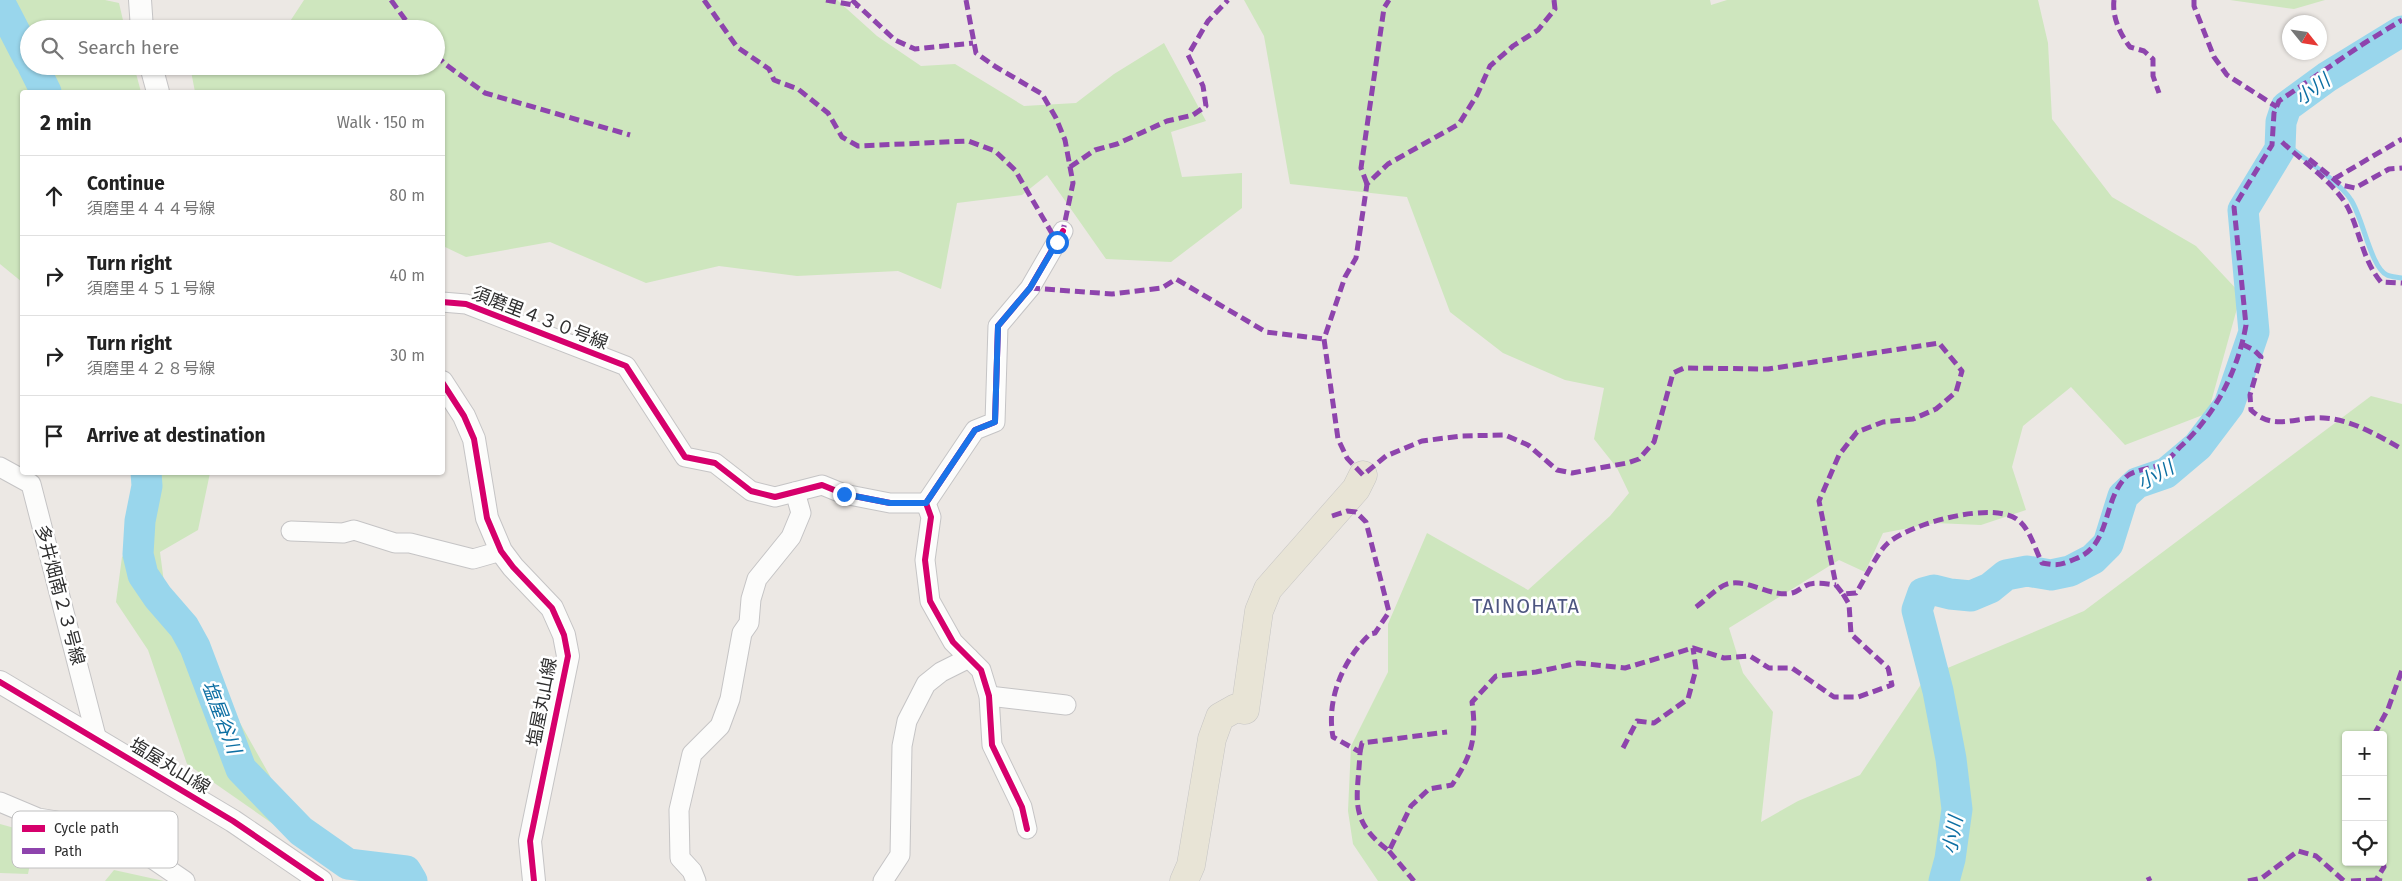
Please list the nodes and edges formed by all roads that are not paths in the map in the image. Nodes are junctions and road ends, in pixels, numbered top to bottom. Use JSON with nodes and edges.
{"nodes":[{"id":1,"x":140,"y":0,"type":"edge"},
{"id":2,"x":141,"y":20,"type":"edge"},
{"id":3,"x":153,"y":75,"type":"edge"},
{"id":4,"x":157,"y":90,"type":"edge"},
{"id":5,"x":1063,"y":231,"type":"dead end"},
{"id":6,"x":445,"y":302,"type":"edge"},
{"id":7,"x":445,"y":387,"type":"edge"},
{"id":8,"x":0,"y":467,"type":"edge"},
{"id":9,"x":1363,"y":475,"type":"dead end"},
{"id":10,"x":795,"y":492,"type":"junction"},
{"id":11,"x":926,"y":503,"type":"junction"},
{"id":12,"x":291,"y":531,"type":"dead end"},
{"id":13,"x":501,"y":551,"type":"junction"},
{"id":14,"x":969,"y":658,"type":"junction"},
{"id":15,"x":0,"y":682,"type":"edge"},
{"id":16,"x":989,"y":696,"type":"junction"},
{"id":17,"x":1066,"y":705,"type":"dead end"},
{"id":18,"x":97,"y":740,"type":"junction"},
{"id":19,"x":0,"y":802,"type":"edge"},
{"id":20,"x":21,"y":811,"type":"edge"},
{"id":21,"x":1027,"y":829,"type":"dead end"},
{"id":22,"x":167,"y":868,"type":"edge"},
{"id":23,"x":319,"y":880,"type":"edge"},
{"id":24,"x":185,"y":881,"type":"edge"},
{"id":25,"x":534,"y":881,"type":"edge"},
{"id":26,"x":696,"y":881,"type":"edge"},
{"id":27,"x":883,"y":881,"type":"edge"},
{"id":28,"x":1184,"y":881,"type":"edge"}],
"edges":[{"from":1,"to":2,"type":"street"},
{"from":3,"to":4,"type":"street"},
{"from":5,"to":11,"type":"street"},
{"from":6,"to":10,"type":"street","name":"須磨里４３０号線"},
{"from":7,"to":13,"type":"street","name":"塩屋丸山線"},
{"from":8,"to":18,"type":"street","name":"多井畑南２３号線"},
{"from":9,"to":28,"type":"main road"},
{"from":10,"to":11,"type":"street"},
{"from":10,"to":26,"type":"street"},
{"from":11,"to":14,"type":"street"},
{"from":12,"to":13,"type":"street"},
{"from":13,"to":25,"type":"street","name":"塩屋丸山線"},
{"from":14,"to":16,"type":"street"},
{"from":14,"to":27,"type":"street"},
{"from":15,"to":18,"type":"street","name":"塩屋丸山線"},
{"from":16,"to":17,"type":"street"},
{"from":16,"to":21,"type":"street"},
{"from":18,"to":23,"type":"street","name":"塩屋丸山線"},
{"from":19,"to":20,"type":"street"},
{"from":22,"to":24,"type":"street"}]}
